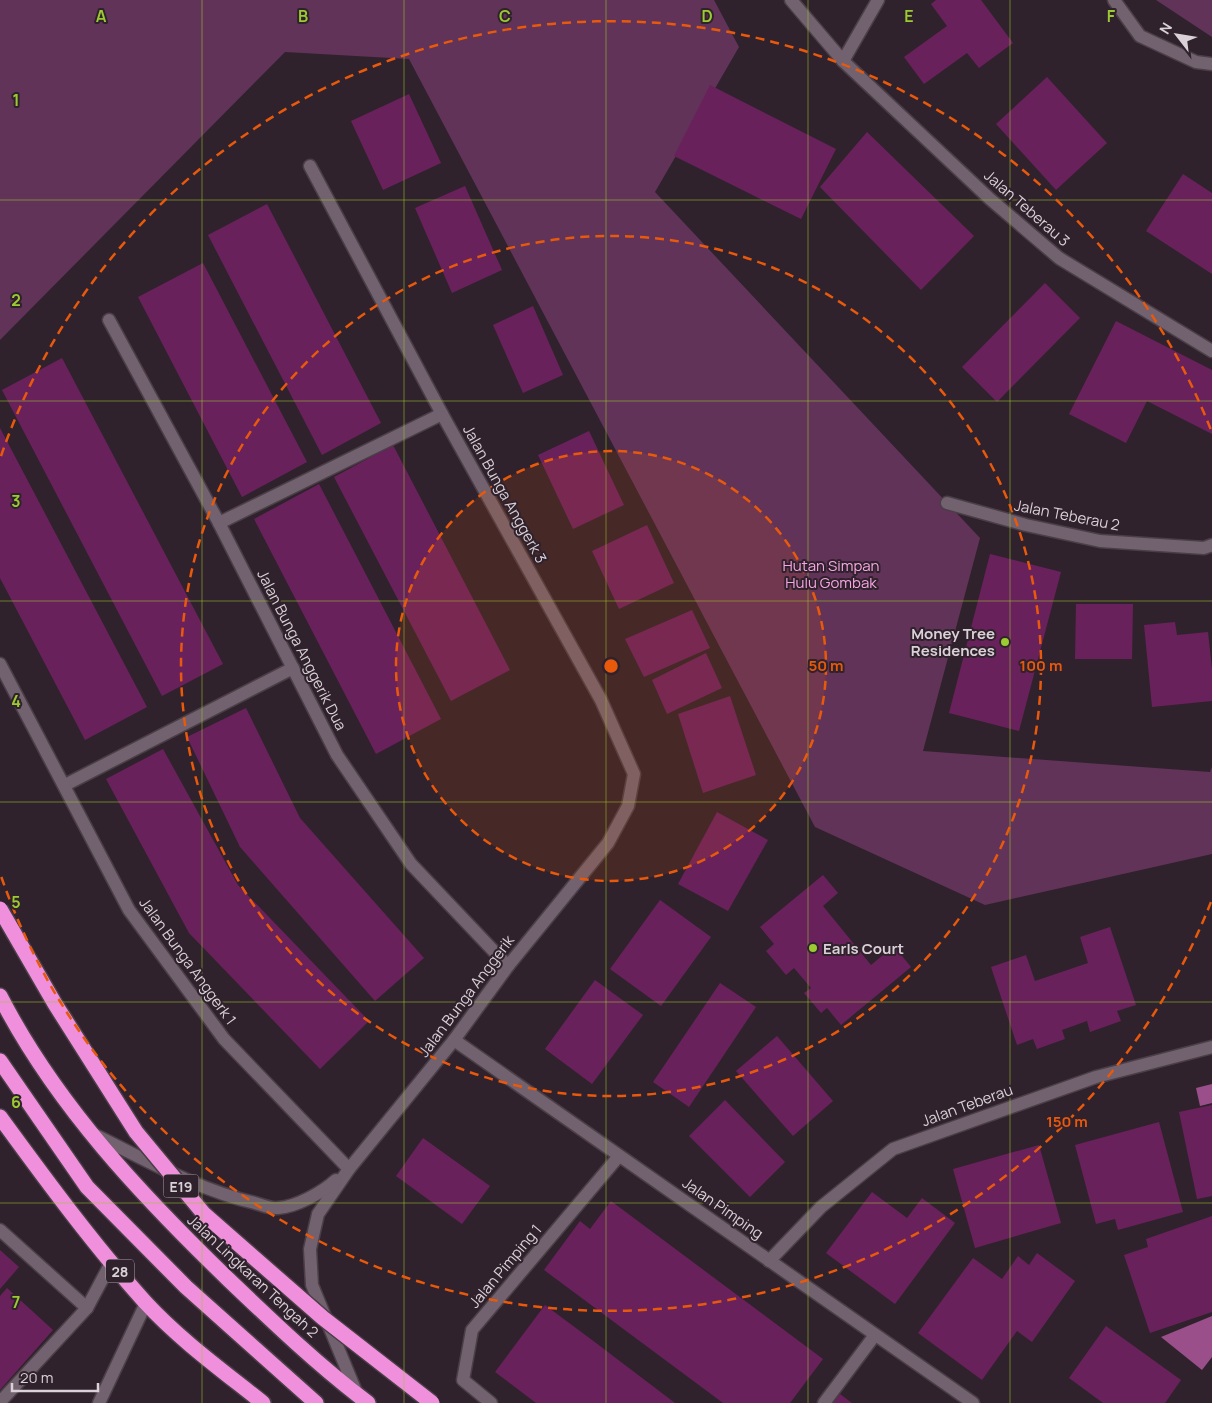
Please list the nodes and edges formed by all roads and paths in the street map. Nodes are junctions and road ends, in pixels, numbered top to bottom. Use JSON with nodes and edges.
{"nodes":[{"id":1,"x":791,"y":0,"type":"edge"},
{"id":2,"x":878,"y":0,"type":"edge"},
{"id":3,"x":1114,"y":0,"type":"edge"},
{"id":4,"x":843,"y":61,"type":"junction"},
{"id":5,"x":1212,"y":64,"type":"edge"},
{"id":6,"x":310,"y":166,"type":"dead end"},
{"id":7,"x":109,"y":320,"type":"dead end"},
{"id":8,"x":1212,"y":351,"type":"edge"},
{"id":9,"x":442,"y":414,"type":"junction"},
{"id":10,"x":947,"y":503,"type":"dead end"},
{"id":11,"x":219,"y":522,"type":"junction"},
{"id":12,"x":1212,"y":545,"type":"edge"},
{"id":13,"x":0,"y":664,"type":"edge"},
{"id":14,"x":293,"y":668,"type":"junction"},
{"id":15,"x":65,"y":785,"type":"junction"},
{"id":16,"x":608,"y":843,"type":"joint"},
{"id":17,"x":0,"y":909,"type":"edge"},
{"id":18,"x":508,"y":966,"type":"junction"},
{"id":19,"x":0,"y":996,"type":"edge"},
{"id":20,"x":454,"y":1040,"type":"junction"},
{"id":21,"x":1212,"y":1047,"type":"edge"},
{"id":22,"x":0,"y":1061,"type":"edge"},
{"id":23,"x":0,"y":1118,"type":"edge"},
{"id":24,"x":89,"y":1132,"type":"junction"},
{"id":25,"x":619,"y":1156,"type":"junction"},
{"id":26,"x":349,"y":1169,"type":"junction"},
{"id":27,"x":0,"y":1230,"type":"edge"},
{"id":28,"x":112,"y":1261,"type":"junction"},
{"id":29,"x":769,"y":1261,"type":"junction"},
{"id":30,"x":146,"y":1303,"type":"junction"},
{"id":31,"x":87,"y":1308,"type":"junction"},
{"id":32,"x":875,"y":1335,"type":"junction"},
{"id":33,"x":362,"y":1399,"type":"edge"},
{"id":34,"x":0,"y":1402,"type":"edge"},
{"id":35,"x":98,"y":1403,"type":"edge"},
{"id":36,"x":263,"y":1403,"type":"edge"},
{"id":37,"x":316,"y":1403,"type":"edge"},
{"id":38,"x":432,"y":1403,"type":"edge"},
{"id":39,"x":491,"y":1403,"type":"edge"},
{"id":40,"x":824,"y":1403,"type":"edge"},
{"id":41,"x":973,"y":1403,"type":"edge"}],
"edges":[{"from":1,"to":4,"type":"street","name":"Jalan Teberau 3"},
{"from":2,"to":4,"type":"street"},
{"from":3,"to":5,"type":"street"},
{"from":4,"to":8,"type":"street","name":"Jalan Teberau 3"},
{"from":6,"to":9,"type":"street","name":"Jalan Bunga Anggerk 3"},
{"from":7,"to":11,"type":"street","name":"Jalan Bunga Anggerik Dua"},
{"from":9,"to":11,"type":"street"},
{"from":9,"to":16,"type":"street","name":"Jalan Bunga Anggerk 3"},
{"from":10,"to":12,"type":"street","name":"Jalan Teberau 2"},
{"from":11,"to":14,"type":"street","name":"Jalan Bunga Anggerik Dua"},
{"from":13,"to":15,"type":"street","name":"Jalan Bunga Anggerk 1"},
{"from":14,"to":15,"type":"street"},
{"from":14,"to":18,"type":"street","name":"Jalan Bunga Anggerik Dua"},
{"from":15,"to":26,"type":"street","name":"Jalan Bunga Anggerk 1"},
{"from":16,"to":18,"type":"street","name":"Jalan Bunga Anggerik"},
{"from":17,"to":38,"type":"highway","number":"E19","bridge":true},
{"from":18,"to":20,"type":"street","name":"Jalan Bunga Anggerik"},
{"from":19,"to":24,"type":"highway","name":"Jalan Lingkaran Tengah 2"},
{"from":20,"to":25,"type":"street","name":"Jalan Pimping"},
{"from":20,"to":26,"type":"street","name":"Jalan Bunga Anggerik"},
{"from":21,"to":29,"type":"street","name":"Jalan Teberau"},
{"from":22,"to":37,"type":"highway"},
{"from":23,"to":28,"type":"highway","number":"28"},
{"from":24,"to":26,"type":"street","name":"Jalan Bunga Anggerik"},
{"from":24,"to":33,"type":"highway","name":"Jalan Lingkaran Tengah 2"},
{"from":25,"to":29,"type":"street","name":"Jalan Pimping"},
{"from":25,"to":39,"type":"street","name":"Jalan Pimping 1"},
{"from":26,"to":33,"type":"street","name":"Jalan Bunga Anggerik"},
{"from":27,"to":31,"type":"street"},
{"from":28,"to":30,"type":"highway","number":"28"},
{"from":28,"to":31,"type":"street"},
{"from":29,"to":32,"type":"street","name":"Jalan Pimping"},
{"from":30,"to":35,"type":"street"},
{"from":30,"to":36,"type":"highway","number":"28"},
{"from":31,"to":34,"type":"street"},
{"from":32,"to":40,"type":"street"},
{"from":32,"to":41,"type":"street","name":"Jalan Pimping"}]}
